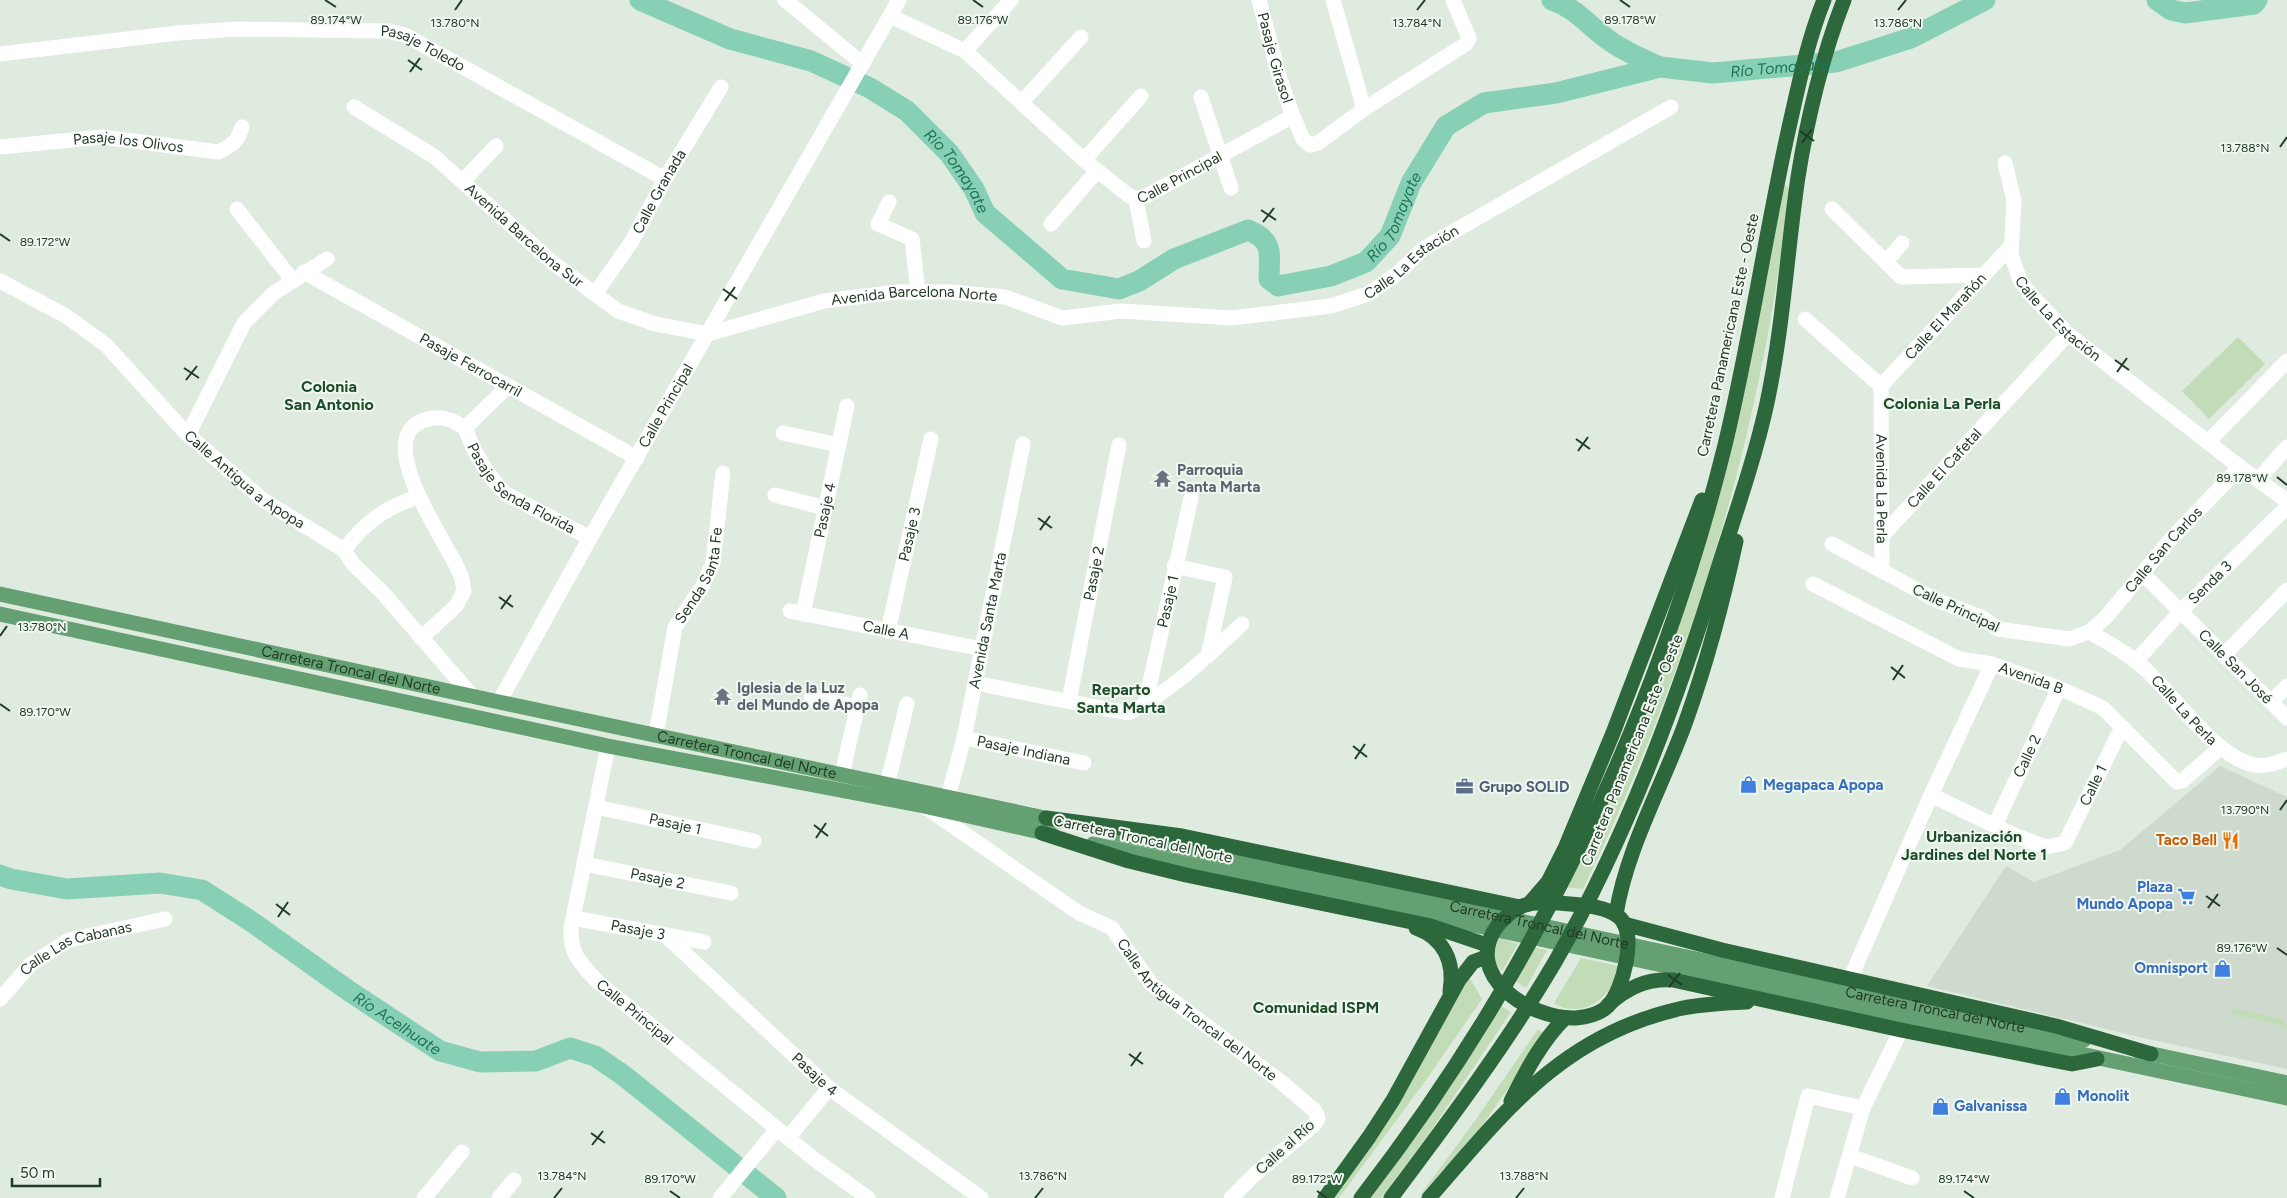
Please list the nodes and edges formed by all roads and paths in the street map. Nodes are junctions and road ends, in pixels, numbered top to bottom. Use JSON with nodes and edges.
{"nodes":[{"id":1,"x":785,"y":0,"type":"edge"},
{"id":2,"x":899,"y":0,"type":"edge"},
{"id":3,"x":1011,"y":0,"type":"edge"},
{"id":4,"x":1260,"y":0,"type":"edge"},
{"id":5,"x":1332,"y":0,"type":"edge"},
{"id":6,"x":1453,"y":0,"type":"edge"},
{"id":7,"x":1824,"y":0,"type":"edge"},
{"id":8,"x":1844,"y":0,"type":"edge"},
{"id":9,"x":890,"y":16,"type":"junction"},
{"id":10,"x":1081,"y":37,"type":"dead end"},
{"id":11,"x":965,"y":51,"type":"junction"},
{"id":12,"x":0,"y":54,"type":"edge"},
{"id":13,"x":861,"y":67,"type":"junction"},
{"id":14,"x":720,"y":87,"type":"dead end"},
{"id":15,"x":1141,"y":96,"type":"dead end"},
{"id":16,"x":1201,"y":97,"type":"dead end"},
{"id":17,"x":1022,"y":102,"type":"junction"},
{"id":18,"x":354,"y":107,"type":"dead end"},
{"id":19,"x":1671,"y":107,"type":"dead end"},
{"id":20,"x":1364,"y":109,"type":"junction"},
{"id":21,"x":1293,"y":116,"type":"junction"},
{"id":22,"x":242,"y":127,"type":"dead end"},
{"id":23,"x":496,"y":146,"type":"dead end"},
{"id":24,"x":0,"y":147,"type":"edge"},
{"id":25,"x":1222,"y":155,"type":"junction"},
{"id":26,"x":1084,"y":160,"type":"junction"},
{"id":27,"x":2006,"y":163,"type":"dead end"},
{"id":28,"x":1097,"y":171,"type":"junction"},
{"id":29,"x":665,"y":178,"type":"junction"},
{"id":30,"x":463,"y":181,"type":"junction"},
{"id":31,"x":1231,"y":188,"type":"dead end"},
{"id":32,"x":1136,"y":199,"type":"junction"},
{"id":33,"x":889,"y":202,"type":"dead end"},
{"id":34,"x":237,"y":209,"type":"dead end"},
{"id":35,"x":1832,"y":209,"type":"dead end"},
{"id":36,"x":1051,"y":224,"type":"dead end"},
{"id":37,"x":1144,"y":241,"type":"dead end"},
{"id":38,"x":1902,"y":243,"type":"dead end"},
{"id":39,"x":2010,"y":247,"type":"junction"},
{"id":40,"x":327,"y":259,"type":"dead end"},
{"id":41,"x":1886,"y":262,"type":"junction"},
{"id":42,"x":1984,"y":275,"type":"junction"},
{"id":43,"x":298,"y":277,"type":"junction"},
{"id":44,"x":0,"y":281,"type":"edge"},
{"id":45,"x":918,"y":292,"type":"junction"},
{"id":46,"x":594,"y":294,"type":"junction"},
{"id":47,"x":1121,"y":311,"type":"joint"},
{"id":48,"x":1805,"y":319,"type":"dead end"},
{"id":49,"x":708,"y":334,"type":"junction"},
{"id":50,"x":2068,"y":334,"type":"junction"},
{"id":51,"x":2287,"y":361,"type":"edge"},
{"id":52,"x":1881,"y":386,"type":"junction"},
{"id":53,"x":507,"y":387,"type":"junction"},
{"id":54,"x":847,"y":406,"type":"dead end"},
{"id":55,"x":465,"y":428,"type":"junction"},
{"id":56,"x":783,"y":433,"type":"dead end"},
{"id":57,"x":188,"y":435,"type":"junction"},
{"id":58,"x":931,"y":439,"type":"dead end"},
{"id":59,"x":2208,"y":442,"type":"junction"},
{"id":60,"x":1023,"y":444,"type":"dead end"},
{"id":61,"x":839,"y":445,"type":"junction"},
{"id":62,"x":1119,"y":445,"type":"dead end"},
{"id":63,"x":1725,"y":446,"type":"junction"},
{"id":64,"x":2287,"y":447,"type":"edge"},
{"id":65,"x":637,"y":458,"type":"junction"},
{"id":66,"x":2240,"y":467,"type":"junction"},
{"id":67,"x":1750,"y":468,"type":"junction"},
{"id":68,"x":724,"y":473,"type":"dead end"},
{"id":69,"x":2258,"y":480,"type":"junction"},
{"id":70,"x":775,"y":495,"type":"dead end"},
{"id":71,"x":418,"y":497,"type":"junction"},
{"id":72,"x":1191,"y":498,"type":"dead end"},
{"id":73,"x":2287,"y":501,"type":"edge"},
{"id":74,"x":2287,"y":507,"type":"edge"},
{"id":75,"x":825,"y":508,"type":"junction"},
{"id":76,"x":1882,"y":536,"type":"junction"},
{"id":77,"x":590,"y":538,"type":"junction"},
{"id":78,"x":1832,"y":544,"type":"dead end"},
{"id":79,"x":344,"y":550,"type":"junction"},
{"id":80,"x":1174,"y":566,"type":"junction"},
{"id":81,"x":1882,"y":571,"type":"junction"},
{"id":82,"x":2143,"y":574,"type":"junction"},
{"id":83,"x":1813,"y":584,"type":"dead end"},
{"id":84,"x":2287,"y":590,"type":"edge"},
{"id":85,"x":0,"y":594,"type":"edge"},
{"id":86,"x":796,"y":612,"type":"joint"},
{"id":87,"x":2180,"y":612,"type":"junction"},
{"id":88,"x":0,"y":614,"type":"edge"},
{"id":89,"x":1242,"y":624,"type":"dead end"},
{"id":90,"x":888,"y":631,"type":"junction"},
{"id":91,"x":2089,"y":632,"type":"junction"},
{"id":92,"x":421,"y":638,"type":"junction"},
{"id":93,"x":982,"y":650,"type":"junction"},
{"id":94,"x":2224,"y":655,"type":"junction"},
{"id":95,"x":1208,"y":656,"type":"junction"},
{"id":96,"x":2136,"y":661,"type":"junction"},
{"id":97,"x":1992,"y":664,"type":"junction"},
{"id":98,"x":976,"y":683,"type":"junction"},
{"id":99,"x":2287,"y":686,"type":"edge"},
{"id":100,"x":2059,"y":688,"type":"junction"},
{"id":101,"x":473,"y":697,"type":"junction"},
{"id":102,"x":810,"y":697,"type":"dead end"},
{"id":103,"x":1069,"y":701,"type":"junction"},
{"id":104,"x":499,"y":702,"type":"junction"},
{"id":105,"x":2271,"y":702,"type":"junction"},
{"id":106,"x":907,"y":704,"type":"dead end"},
{"id":107,"x":1145,"y":705,"type":"junction"},
{"id":108,"x":2287,"y":718,"type":"edge"},
{"id":109,"x":2122,"y":727,"type":"junction"},
{"id":110,"x":656,"y":735,"type":"junction"},
{"id":111,"x":964,"y":738,"type":"junction"},
{"id":112,"x":608,"y":746,"type":"junction"},
{"id":113,"x":2220,"y":748,"type":"junction"},
{"id":114,"x":2287,"y":759,"type":"edge"},
{"id":115,"x":1084,"y":763,"type":"dead end"},
{"id":116,"x":842,"y":775,"type":"junction"},
{"id":117,"x":887,"y":785,"type":"junction"},
{"id":118,"x":1931,"y":795,"type":"junction"},
{"id":119,"x":948,"y":796,"type":"junction"},
{"id":120,"x":924,"y":806,"type":"junction"},
{"id":121,"x":596,"y":807,"type":"junction"},
{"id":122,"x":1046,"y":818,"type":"junction"},
{"id":123,"x":1996,"y":825,"type":"junction"},
{"id":124,"x":1042,"y":833,"type":"junction"},
{"id":125,"x":754,"y":841,"type":"dead end"},
{"id":126,"x":584,"y":864,"type":"junction"},
{"id":127,"x":731,"y":893,"type":"dead end"},
{"id":128,"x":1525,"y":905,"type":"junction"},
{"id":129,"x":1381,"y":917,"type":"junction"},
{"id":130,"x":1467,"y":917,"type":"junction"},
{"id":131,"x":573,"y":918,"type":"junction"},
{"id":132,"x":1620,"y":919,"type":"junction"},
{"id":133,"x":164,"y":920,"type":"dead end"},
{"id":134,"x":664,"y":934,"type":"junction"},
{"id":135,"x":704,"y":942,"type":"dead end"},
{"id":136,"x":1486,"y":951,"type":"junction"},
{"id":137,"x":1645,"y":955,"type":"junction"},
{"id":138,"x":1850,"y":979,"type":"junction"},
{"id":139,"x":0,"y":999,"type":"edge"},
{"id":140,"x":1766,"y":1000,"type":"junction"},
{"id":141,"x":1448,"y":1003,"type":"junction"},
{"id":142,"x":1608,"y":1005,"type":"junction"},
{"id":143,"x":1565,"y":1018,"type":"junction"},
{"id":144,"x":1901,"y":1030,"type":"junction"},
{"id":145,"x":2151,"y":1054,"type":"junction"},
{"id":146,"x":2097,"y":1059,"type":"junction"},
{"id":147,"x":2287,"y":1083,"type":"edge"},
{"id":148,"x":829,"y":1088,"type":"junction"},
{"id":149,"x":2287,"y":1098,"type":"edge"},
{"id":150,"x":1863,"y":1108,"type":"junction"},
{"id":151,"x":1505,"y":1111,"type":"junction"},
{"id":152,"x":1318,"y":1118,"type":"joint"},
{"id":153,"x":782,"y":1134,"type":"junction"},
{"id":154,"x":462,"y":1152,"type":"dead end"},
{"id":155,"x":1850,"y":1156,"type":"junction"},
{"id":156,"x":1912,"y":1178,"type":"dead end"},
{"id":157,"x":514,"y":1180,"type":"dead end"},
{"id":158,"x":424,"y":1198,"type":"edge"},
{"id":159,"x":499,"y":1198,"type":"edge"},
{"id":160,"x":720,"y":1198,"type":"edge"},
{"id":161,"x":868,"y":1198,"type":"edge"},
{"id":162,"x":981,"y":1198,"type":"edge"},
{"id":163,"x":1231,"y":1198,"type":"edge"},
{"id":164,"x":1325,"y":1198,"type":"edge"},
{"id":165,"x":1361,"y":1198,"type":"edge"},
{"id":166,"x":1391,"y":1198,"type":"edge"},
{"id":167,"x":1429,"y":1198,"type":"edge"},
{"id":168,"x":1782,"y":1198,"type":"edge"},
{"id":169,"x":1838,"y":1198,"type":"edge"}],
"edges":[{"from":1,"to":13,"type":"street"},
{"from":2,"to":9,"type":"street","name":"Calle Principal"},
{"from":3,"to":11,"type":"street"},
{"from":4,"to":21,"type":"street","name":"Pasaje Girasol"},
{"from":5,"to":20,"type":"street"},
{"from":6,"to":20,"type":"street"},
{"from":7,"to":63,"type":"highway","name":"Carretera Panamericana Este - Oeste"},
{"from":8,"to":67,"type":"highway","name":"Carretera Panamericana Este - Oeste"},
{"from":9,"to":11,"type":"street","name":"Calle Principal"},
{"from":9,"to":13,"type":"street","name":"Calle Principal"},
{"from":10,"to":17,"type":"street"},
{"from":11,"to":17,"type":"street","name":"Calle Principal"},
{"from":12,"to":29,"type":"street","name":"Pasaje Toledo"},
{"from":13,"to":49,"type":"street","name":"Calle Principal"},
{"from":14,"to":29,"type":"street","name":"Calle Granada"},
{"from":15,"to":26,"type":"street"},
{"from":16,"to":25,"type":"street"},
{"from":17,"to":26,"type":"street","name":"Calle Principal"},
{"from":18,"to":30,"type":"street","name":"Avenida Barcelona Sur"},
{"from":19,"to":47,"type":"street","name":"Calle La Estación"},
{"from":20,"to":21,"type":"street"},
{"from":21,"to":25,"type":"street","name":"Calle Principal"},
{"from":22,"to":24,"type":"street","name":"Pasaje los Olivos"},
{"from":23,"to":30,"type":"street"},
{"from":25,"to":31,"type":"street"},
{"from":25,"to":32,"type":"street","name":"Calle Principal"},
{"from":26,"to":28,"type":"street","name":"Calle Principal"},
{"from":27,"to":39,"type":"street","name":"Calle La Estación"},
{"from":28,"to":32,"type":"street","name":"Calle Principal"},
{"from":28,"to":36,"type":"street"},
{"from":29,"to":46,"type":"street","name":"Calle Granada"},
{"from":30,"to":46,"type":"street","name":"Avenida Barcelona Sur"},
{"from":32,"to":37,"type":"street"},
{"from":33,"to":45,"type":"street"},
{"from":34,"to":43,"type":"street","name":"Pasaje Ferrocarril"},
{"from":35,"to":41,"type":"street"},
{"from":38,"to":41,"type":"street"},
{"from":39,"to":42,"type":"street","name":"Calle El Marañón"},
{"from":39,"to":50,"type":"street","name":"Calle La Estación"},
{"from":40,"to":43,"type":"street"},
{"from":41,"to":42,"type":"street"},
{"from":42,"to":52,"type":"street","name":"Calle El Marañón"},
{"from":43,"to":53,"type":"street","name":"Pasaje Ferrocarril"},
{"from":43,"to":57,"type":"street"},
{"from":44,"to":57,"type":"street","name":"Calle Antigua a Apopa"},
{"from":45,"to":47,"type":"street","name":"Avenida Barcelona Norte"},
{"from":45,"to":49,"type":"street","name":"Avenida Barcelona Norte"},
{"from":46,"to":49,"type":"street","name":"Avenida Barcelona Sur"},
{"from":48,"to":52,"type":"street"},
{"from":49,"to":65,"type":"street","name":"Calle Principal"},
{"from":50,"to":59,"type":"street","name":"Calle La Estación"},
{"from":50,"to":76,"type":"street","name":"Calle El Cafetal"},
{"from":51,"to":59,"type":"street"},
{"from":52,"to":76,"type":"street","name":"Avenida La Perla"},
{"from":53,"to":55,"type":"street"},
{"from":53,"to":65,"type":"street","name":"Pasaje Ferrocarril"},
{"from":54,"to":61,"type":"street","name":"Pasaje 4"},
{"from":55,"to":71,"type":"street"},
{"from":55,"to":77,"type":"street","name":"Pasaje Senda Florida"},
{"from":56,"to":61,"type":"street"},
{"from":57,"to":79,"type":"street","name":"Calle Antigua a Apopa"},
{"from":58,"to":90,"type":"street","name":"Pasaje 3"},
{"from":59,"to":66,"type":"street","name":"Calle La Estación"},
{"from":60,"to":93,"type":"street","name":"Avenida Santa Marta"},
{"from":61,"to":75,"type":"street","name":"Pasaje 4"},
{"from":62,"to":103,"type":"street","name":"Pasaje 2"},
{"from":63,"to":128,"type":"highway"},
{"from":63,"to":165,"type":"highway","name":"Carretera Panamericana Este - Oeste"},
{"from":64,"to":69,"type":"street"},
{"from":65,"to":77,"type":"street","name":"Calle Principal"},
{"from":66,"to":69,"type":"street","name":"Calle La Estación"},
{"from":66,"to":82,"type":"street","name":"Calle San Carlos"},
{"from":67,"to":132,"type":"highway"},
{"from":67,"to":166,"type":"highway","name":"Carretera Panamericana Este - Oeste"},
{"from":68,"to":110,"type":"street","name":"Senda Santa Fe"},
{"from":69,"to":73,"type":"street","name":"Calle La Estación"},
{"from":70,"to":75,"type":"street"},
{"from":71,"to":79,"type":"street"},
{"from":71,"to":92,"type":"street"},
{"from":72,"to":80,"type":"street","name":"Pasaje 1"},
{"from":74,"to":87,"type":"street","name":"Senda 3"},
{"from":75,"to":86,"type":"street","name":"Pasaje 4"},
{"from":76,"to":81,"type":"street","name":"Avenida La Perla"},
{"from":77,"to":104,"type":"street","name":"Calle Principal"},
{"from":78,"to":81,"type":"street","name":"Calle Principal"},
{"from":79,"to":92,"type":"street","name":"Calle Antigua a Apopa"},
{"from":80,"to":95,"type":"street"},
{"from":80,"to":107,"type":"street","name":"Pasaje 1"},
{"from":81,"to":91,"type":"street","name":"Calle Principal"},
{"from":82,"to":87,"type":"street","name":"Calle San José"},
{"from":82,"to":91,"type":"street","name":"Calle San Carlos"},
{"from":83,"to":97,"type":"street","name":"Avenida B"},
{"from":84,"to":94,"type":"street"},
{"from":85,"to":101,"type":"main road","name":"Carretera Troncal del Norte"},
{"from":86,"to":90,"type":"street","name":"Calle A"},
{"from":87,"to":94,"type":"street","name":"Calle San José"},
{"from":87,"to":96,"type":"street","name":"Senda 3"},
{"from":88,"to":112,"type":"main road","name":"Carretera Troncal del Norte"},
{"from":89,"to":95,"type":"street"},
{"from":90,"to":93,"type":"street","name":"Calle A"},
{"from":91,"to":96,"type":"street","name":"Calle La Perla"},
{"from":92,"to":101,"type":"street","name":"Calle Antigua a Apopa"},
{"from":93,"to":98,"type":"street","name":"Avenida Santa Marta"},
{"from":94,"to":105,"type":"street","name":"Calle San José"},
{"from":95,"to":107,"type":"street"},
{"from":96,"to":113,"type":"street","name":"Calle La Perla"},
{"from":97,"to":100,"type":"street","name":"Avenida B"},
{"from":97,"to":118,"type":"street"},
{"from":98,"to":103,"type":"street"},
{"from":98,"to":111,"type":"street","name":"Avenida Santa Marta"},
{"from":99,"to":105,"type":"street"},
{"from":100,"to":109,"type":"street","name":"Avenida B"},
{"from":100,"to":123,"type":"street","name":"Calle 2"},
{"from":101,"to":104,"type":"main road","name":"Carretera Troncal del Norte"},
{"from":102,"to":116,"type":"street"},
{"from":103,"to":107,"type":"street"},
{"from":104,"to":110,"type":"main road","name":"Carretera Troncal del Norte"},
{"from":105,"to":108,"type":"street","name":"Calle San José"},
{"from":106,"to":117,"type":"street"},
{"from":109,"to":113,"type":"street","name":"Avenida B"},
{"from":109,"to":123,"type":"street","name":"Calle 1"},
{"from":110,"to":116,"type":"main road","name":"Carretera Troncal del Norte"},
{"from":111,"to":115,"type":"street","name":"Pasaje Indiana"},
{"from":111,"to":119,"type":"street","name":"Avenida Santa Marta"},
{"from":112,"to":120,"type":"main road","name":"Carretera Troncal del Norte"},
{"from":112,"to":121,"type":"street","name":"Calle Principal"},
{"from":113,"to":114,"type":"street","name":"Calle La Perla"},
{"from":116,"to":117,"type":"main road","name":"Carretera Troncal del Norte"},
{"from":117,"to":119,"type":"main road","name":"Carretera Troncal del Norte"},
{"from":118,"to":123,"type":"street"},
{"from":118,"to":138,"type":"street"},
{"from":119,"to":122,"type":"main road","name":"Carretera Troncal del Norte"},
{"from":120,"to":124,"type":"main road","name":"Carretera Troncal del Norte"},
{"from":120,"to":152,"type":"street","name":"Calle Antigua Troncal del Norte"},
{"from":121,"to":125,"type":"street","name":"Pasaje 1"},
{"from":121,"to":126,"type":"street","name":"Calle Principal"},
{"from":122,"to":128,"type":"highway"},
{"from":122,"to":130,"type":"main road","name":"Carretera Troncal del Norte"},
{"from":124,"to":129,"type":"highway"},
{"from":124,"to":130,"type":"main road","name":"Carretera Troncal del Norte"},
{"from":126,"to":127,"type":"street","name":"Pasaje 2"},
{"from":126,"to":131,"type":"street","name":"Calle Principal"},
{"from":128,"to":132,"type":"highway"},
{"from":128,"to":136,"type":"highway"},
{"from":129,"to":136,"type":"highway"},
{"from":129,"to":141,"type":"highway"},
{"from":130,"to":137,"type":"main road","name":"Carretera Troncal del Norte"},
{"from":131,"to":134,"type":"street","name":"Pasaje 3"},
{"from":131,"to":153,"type":"street","name":"Calle Principal"},
{"from":132,"to":138,"type":"highway"},
{"from":132,"to":142,"type":"highway"},
{"from":133,"to":139,"type":"street","name":"Calle Las Cabanas"},
{"from":134,"to":135,"type":"street","name":"Pasaje 3"},
{"from":134,"to":148,"type":"street","name":"Pasaje 4"},
{"from":136,"to":141,"type":"highway"},
{"from":136,"to":143,"type":"highway"},
{"from":137,"to":145,"type":"main road","name":"Carretera Troncal del Norte"},
{"from":137,"to":146,"type":"main road","name":"Carretera Troncal del Norte"},
{"from":138,"to":145,"type":"highway"},
{"from":140,"to":142,"type":"highway"},
{"from":140,"to":144,"type":"highway"},
{"from":140,"to":151,"type":"highway"},
{"from":141,"to":164,"type":"highway"},
{"from":142,"to":143,"type":"highway"},
{"from":143,"to":151,"type":"highway"},
{"from":144,"to":146,"type":"highway"},
{"from":144,"to":150,"type":"street"},
{"from":145,"to":147,"type":"main road","name":"Carretera Troncal del Norte"},
{"from":146,"to":149,"type":"main road","name":"Carretera Troncal del Norte"},
{"from":148,"to":153,"type":"street"},
{"from":148,"to":162,"type":"street","name":"Pasaje 4"},
{"from":150,"to":155,"type":"street"},
{"from":150,"to":168,"type":"street"},
{"from":151,"to":167,"type":"highway"},
{"from":152,"to":163,"type":"street","name":"Calle al Río"},
{"from":153,"to":160,"type":"street"},
{"from":153,"to":161,"type":"street","name":"Calle Principal"},
{"from":154,"to":158,"type":"street"},
{"from":155,"to":156,"type":"street"},
{"from":155,"to":169,"type":"street"},
{"from":157,"to":159,"type":"street"}]}
